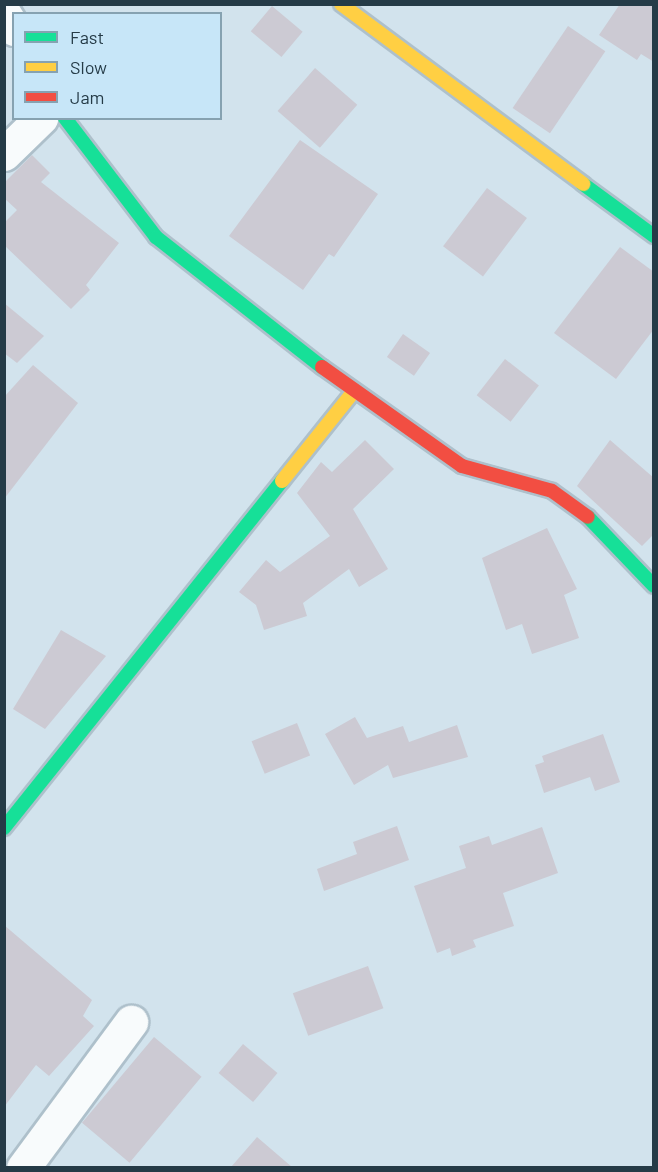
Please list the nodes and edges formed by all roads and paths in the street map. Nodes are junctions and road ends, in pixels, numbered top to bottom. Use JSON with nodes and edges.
{"nodes":[{"id":1,"x":341,"y":4,"type":"edge"},
{"id":2,"x":4,"y":13,"type":"edge"},
{"id":3,"x":12,"y":26,"type":"edge"},
{"id":4,"x":39,"y":120,"type":"edge"},
{"id":5,"x":67,"y":120,"type":"edge"},
{"id":6,"x":4,"y":154,"type":"edge"},
{"id":7,"x":654,"y":236,"type":"edge"},
{"id":8,"x":354,"y":391,"type":"junction"},
{"id":9,"x":654,"y":586,"type":"edge"},
{"id":10,"x":4,"y":828,"type":"edge"},
{"id":11,"x":131,"y":1022,"type":"dead end"},
{"id":12,"x":22,"y":1167,"type":"edge"}],
"edges":[{"from":1,"to":7,"type":"street"},
{"from":2,"to":3,"type":"street"},
{"from":4,"to":6,"type":"street"},
{"from":5,"to":8,"type":"street"},
{"from":8,"to":9,"type":"street"},
{"from":8,"to":10,"type":"street"},
{"from":11,"to":12,"type":"street"}]}
